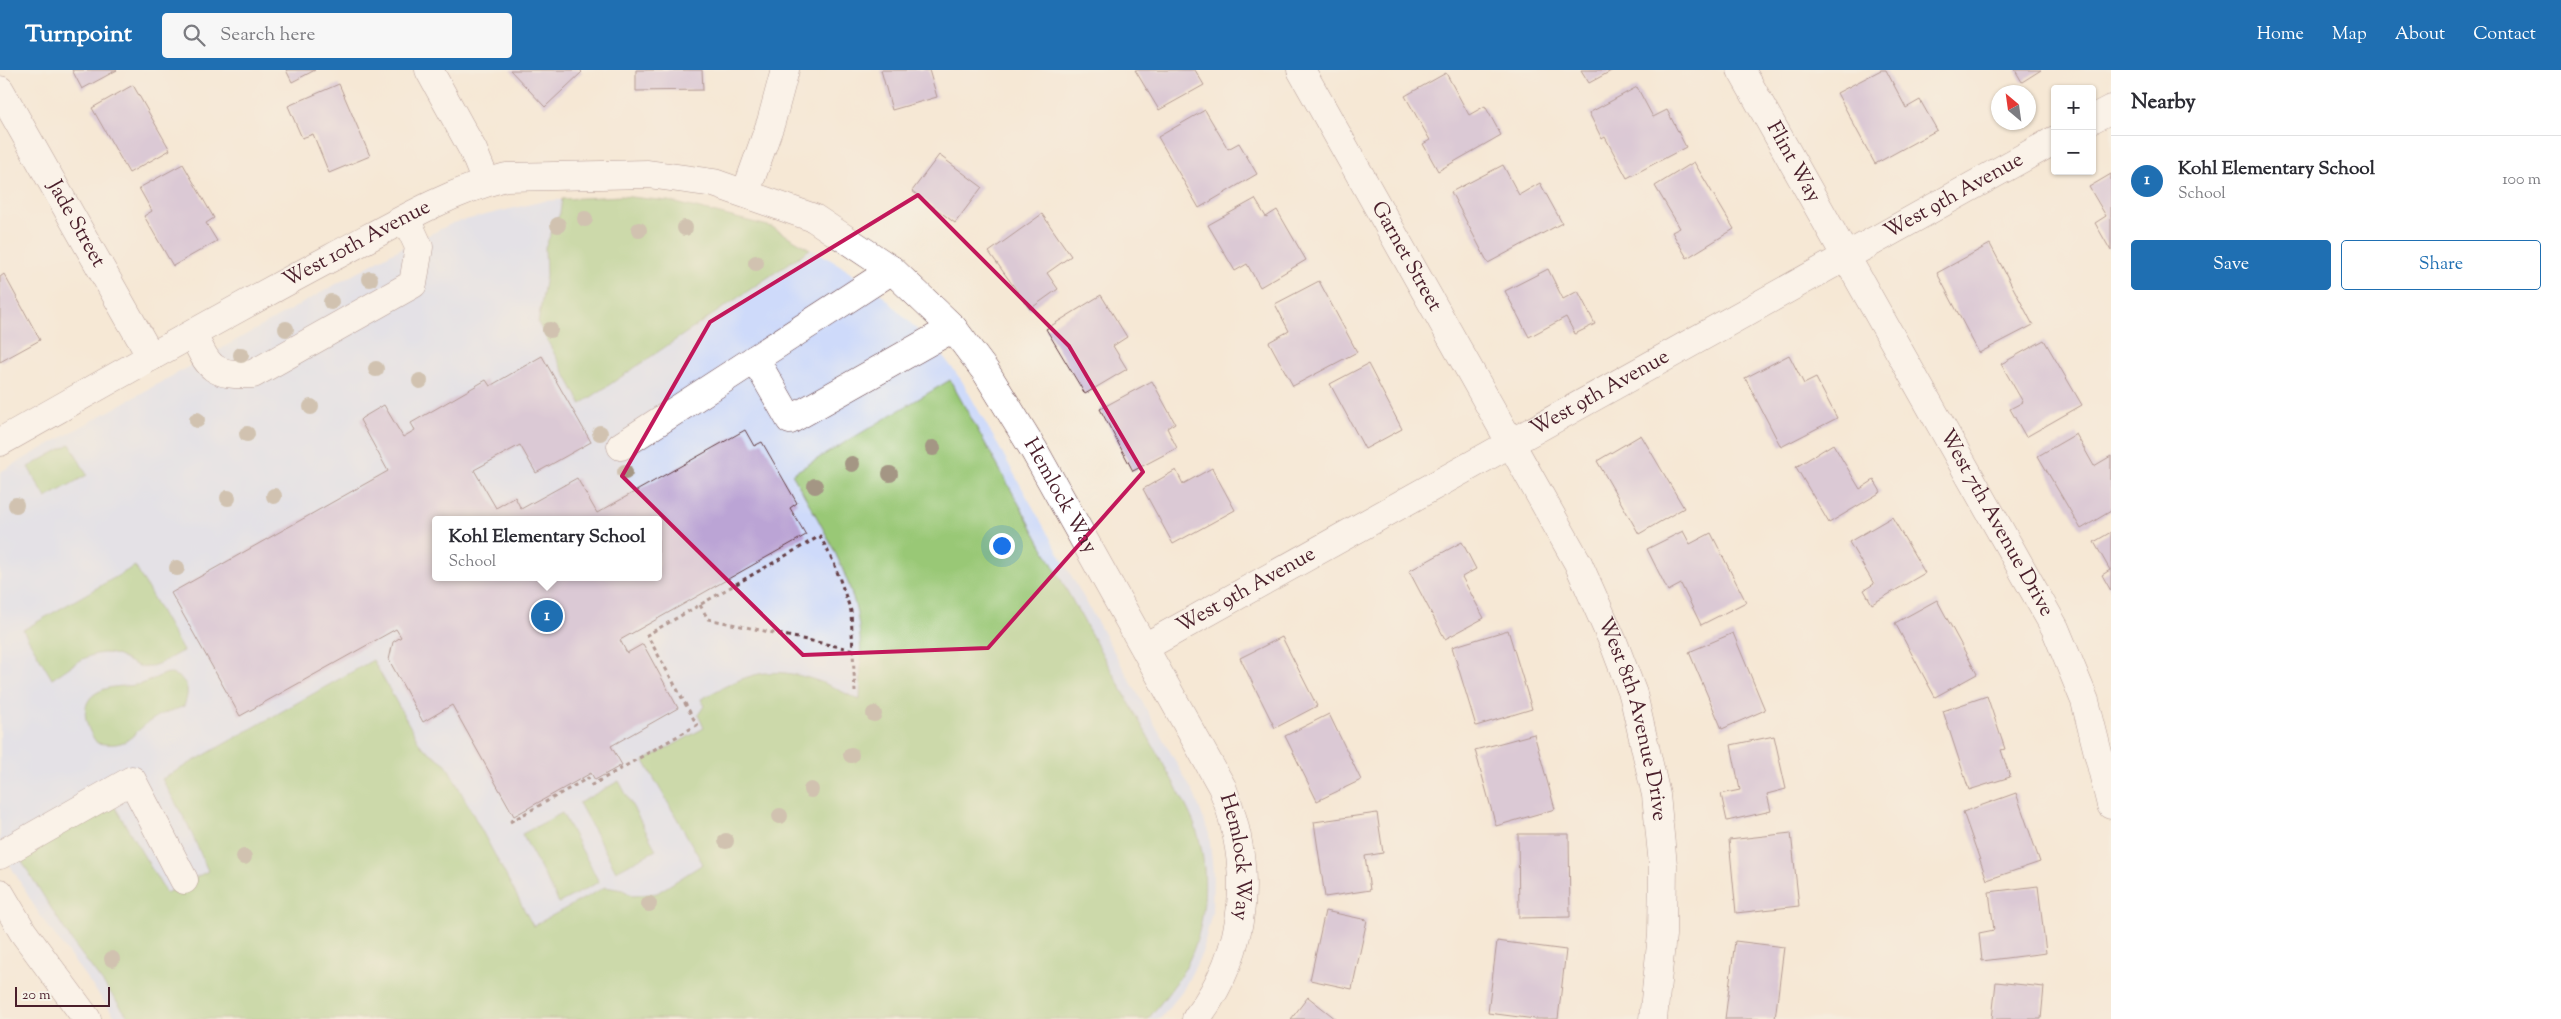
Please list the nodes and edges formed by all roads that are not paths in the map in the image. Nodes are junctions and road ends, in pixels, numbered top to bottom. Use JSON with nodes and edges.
{"nodes":[{"id":1,"x":429,"y":70,"type":"edge"},
{"id":2,"x":785,"y":70,"type":"edge"},
{"id":3,"x":1301,"y":70,"type":"edge"},
{"id":4,"x":1742,"y":70,"type":"edge"},
{"id":5,"x":0,"y":90,"type":"edge"},
{"id":6,"x":2111,"y":109,"type":"edge"},
{"id":7,"x":2096,"y":117,"type":"edge"},
{"id":8,"x":2051,"y":142,"type":"edge"},
{"id":9,"x":486,"y":182,"type":"junction"},
{"id":10,"x":746,"y":192,"type":"junction"},
{"id":11,"x":406,"y":218,"type":"junction"},
{"id":12,"x":1845,"y":256,"type":"junction"},
{"id":13,"x":892,"y":270,"type":"junction"},
{"id":14,"x":953,"y":328,"type":"junction"},
{"id":15,"x":193,"y":334,"type":"junction"},
{"id":16,"x":151,"y":357,"type":"junction"},
{"id":17,"x":755,"y":359,"type":"junction"},
{"id":18,"x":0,"y":442,"type":"edge"},
{"id":19,"x":1510,"y":444,"type":"junction"},
{"id":20,"x":621,"y":446,"type":"dead end"},
{"id":21,"x":1145,"y":647,"type":"junction"},
{"id":22,"x":2111,"y":805,"type":"edge"},
{"id":23,"x":0,"y":855,"type":"edge"},
{"id":24,"x":184,"y":880,"type":"dead end"},
{"id":25,"x":0,"y":893,"type":"edge"},
{"id":26,"x":87,"y":1019,"type":"edge"},
{"id":27,"x":1196,"y":1019,"type":"edge"},
{"id":28,"x":1653,"y":1019,"type":"edge"}],
"edges":[{"from":1,"to":9,"type":"street"},
{"from":2,"to":10,"type":"street"},
{"from":3,"to":19,"type":"street","name":"Garnet Street"},
{"from":4,"to":12,"type":"street","name":"Flint Way"},
{"from":5,"to":16,"type":"street","name":"Jade Street"},
{"from":6,"to":7,"type":"street"},
{"from":8,"to":12,"type":"street","name":"West 9th Avenue"},
{"from":9,"to":10,"type":"street","name":"West 10th Avenue"},
{"from":9,"to":11,"type":"street","name":"West 10th Avenue"},
{"from":10,"to":13,"type":"street","name":"Hemlock Way"},
{"from":11,"to":15,"type":"street","name":"West 10th Avenue"},
{"from":11,"to":15,"type":"street"},
{"from":12,"to":19,"type":"street","name":"West 9th Avenue"},
{"from":12,"to":22,"type":"street","name":"West 7th Avenue Drive"},
{"from":13,"to":14,"type":"street","name":"Hemlock Way"},
{"from":13,"to":17,"type":"street"},
{"from":14,"to":17,"type":"street"},
{"from":14,"to":21,"type":"street","name":"Hemlock Way"},
{"from":15,"to":16,"type":"street","name":"West 10th Avenue"},
{"from":16,"to":18,"type":"street","name":"West 10th Avenue"},
{"from":17,"to":20,"type":"street"},
{"from":19,"to":21,"type":"street","name":"West 9th Avenue"},
{"from":19,"to":28,"type":"street","name":"West 8th Avenue Drive"},
{"from":21,"to":27,"type":"street","name":"Hemlock Way"},
{"from":23,"to":24,"type":"street"},
{"from":25,"to":26,"type":"street"}]}
